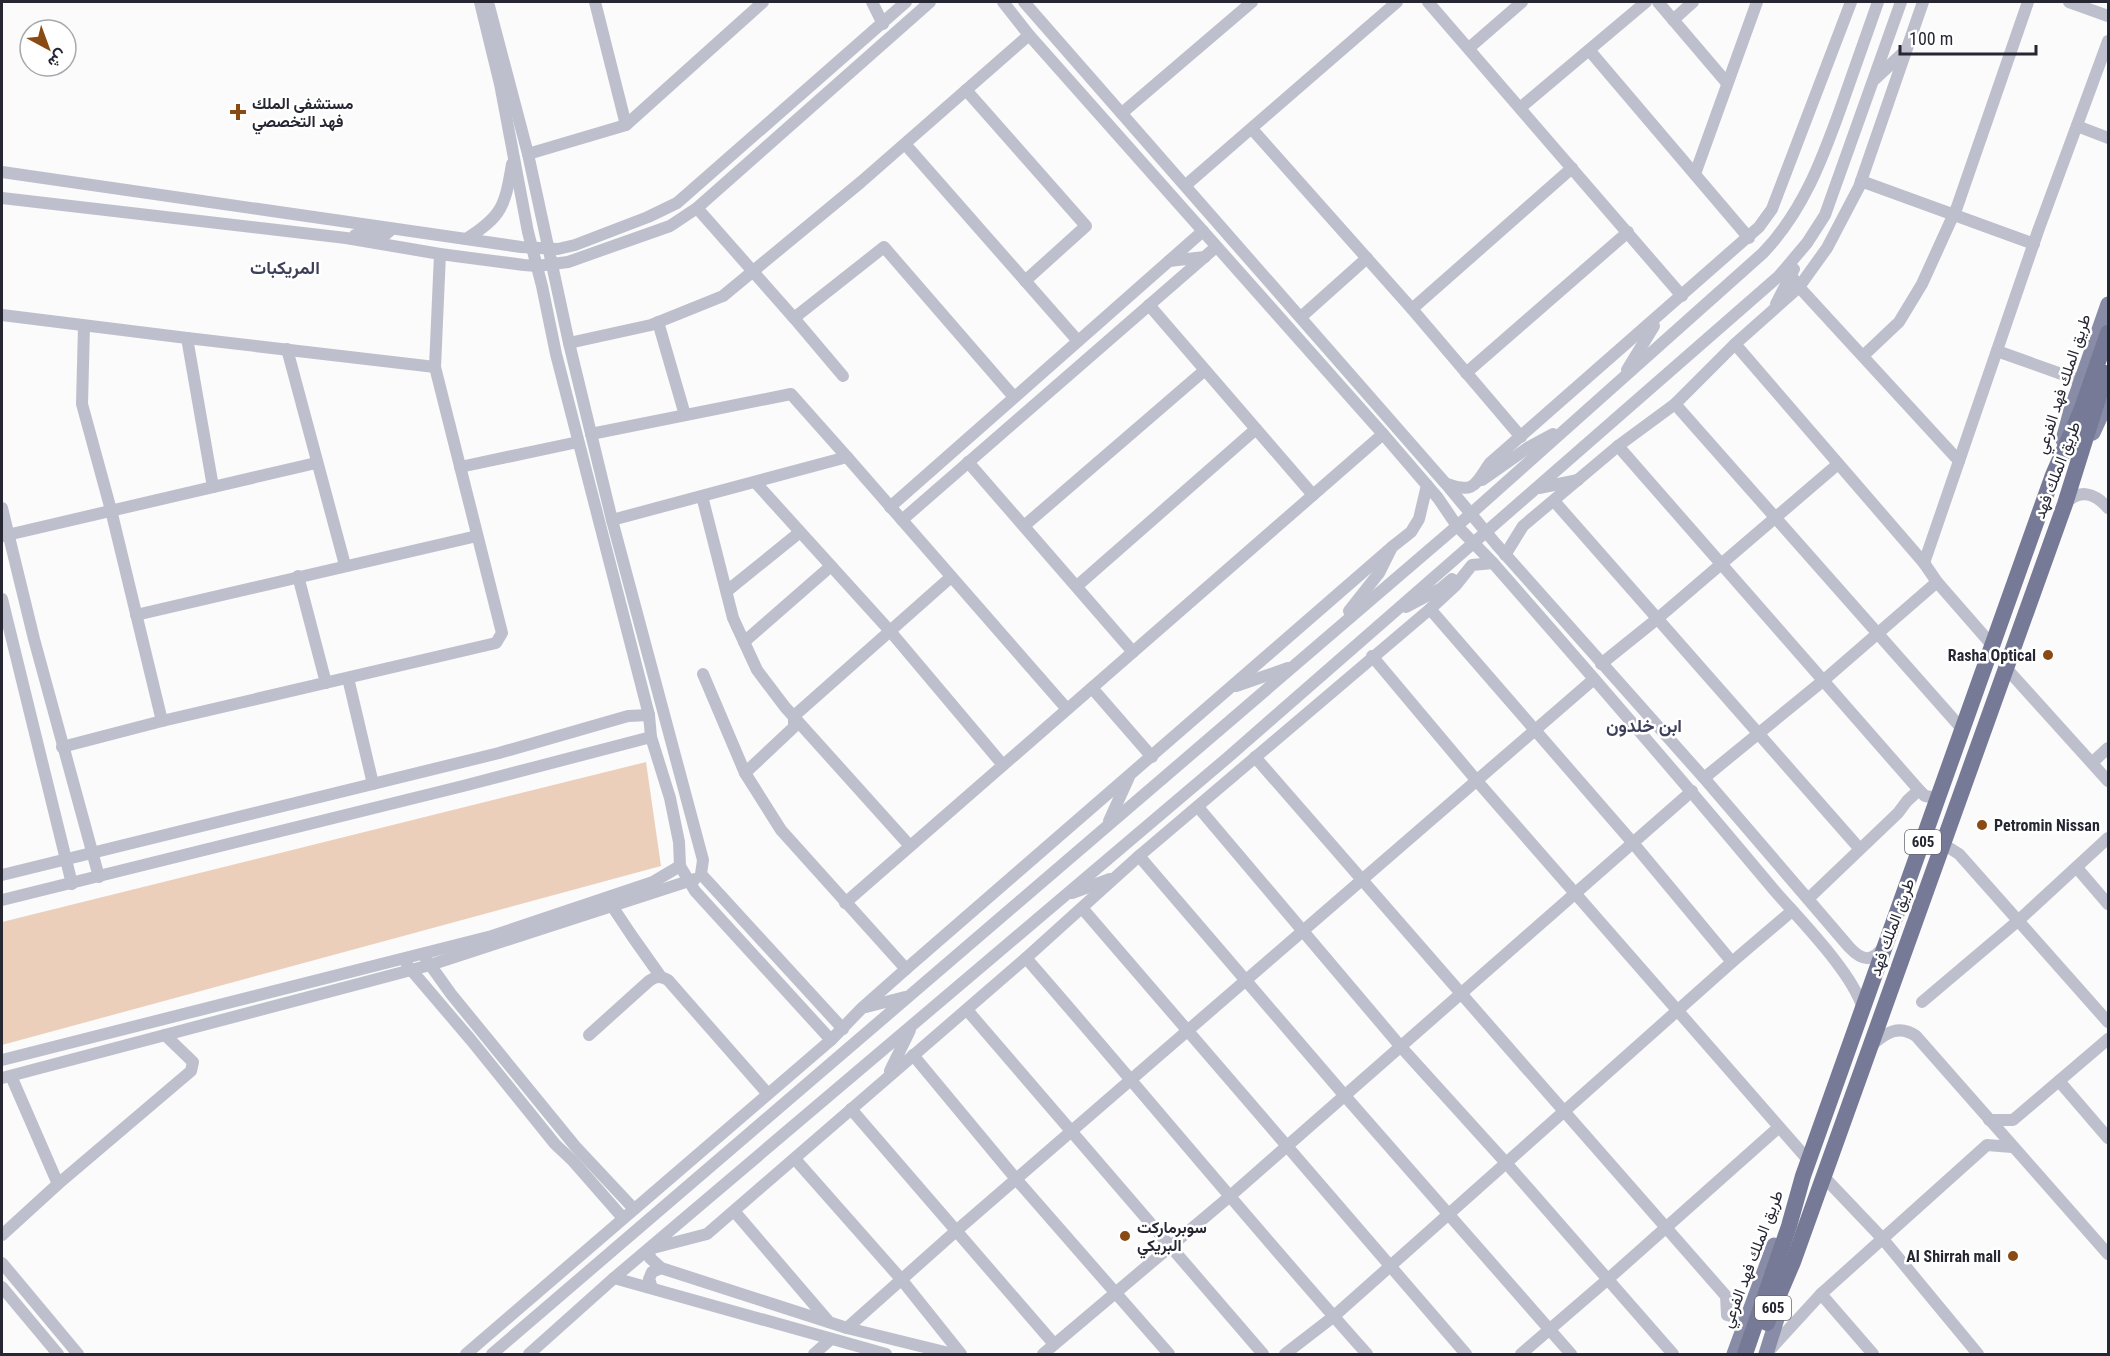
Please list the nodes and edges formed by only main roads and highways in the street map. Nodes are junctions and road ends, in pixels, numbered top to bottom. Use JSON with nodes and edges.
{"nodes":[{"id":1,"x":2109,"y":304,"type":"edge"},
{"id":2,"x":2109,"y":333,"type":"edge"},
{"id":3,"x":2109,"y":366,"type":"edge"},
{"id":4,"x":2109,"y":400,"type":"edge"},
{"id":5,"x":2079,"y":463,"type":"junction"},
{"id":6,"x":2053,"y":475,"type":"junction"},
{"id":7,"x":1806,"y":1168,"type":"junction"},
{"id":8,"x":1734,"y":1354,"type":"edge"},
{"id":9,"x":1745,"y":1354,"type":"edge"},
{"id":10,"x":1764,"y":1354,"type":"edge"}],
"edges":[{"from":1,"to":6,"type":"main road","name":"طريق الملك فهد الفرعي"},
{"from":2,"to":6,"type":"highway","name":"طريق الملك فهد","number":"605"},
{"from":3,"to":5,"type":"highway","name":"طريق الملك فهد","number":"605"},
{"from":4,"to":5,"type":"main road"},
{"from":5,"to":10,"type":"highway","name":"طريق الملك فهد","number":"605"},
{"from":6,"to":7,"type":"highway","name":"طريق الملك فهد","number":"605"},
{"from":7,"to":8,"type":"main road","name":"طريق الملك فهد الفرعي"},
{"from":7,"to":9,"type":"highway","name":"طريق الملك فهد","number":"605"}]}
